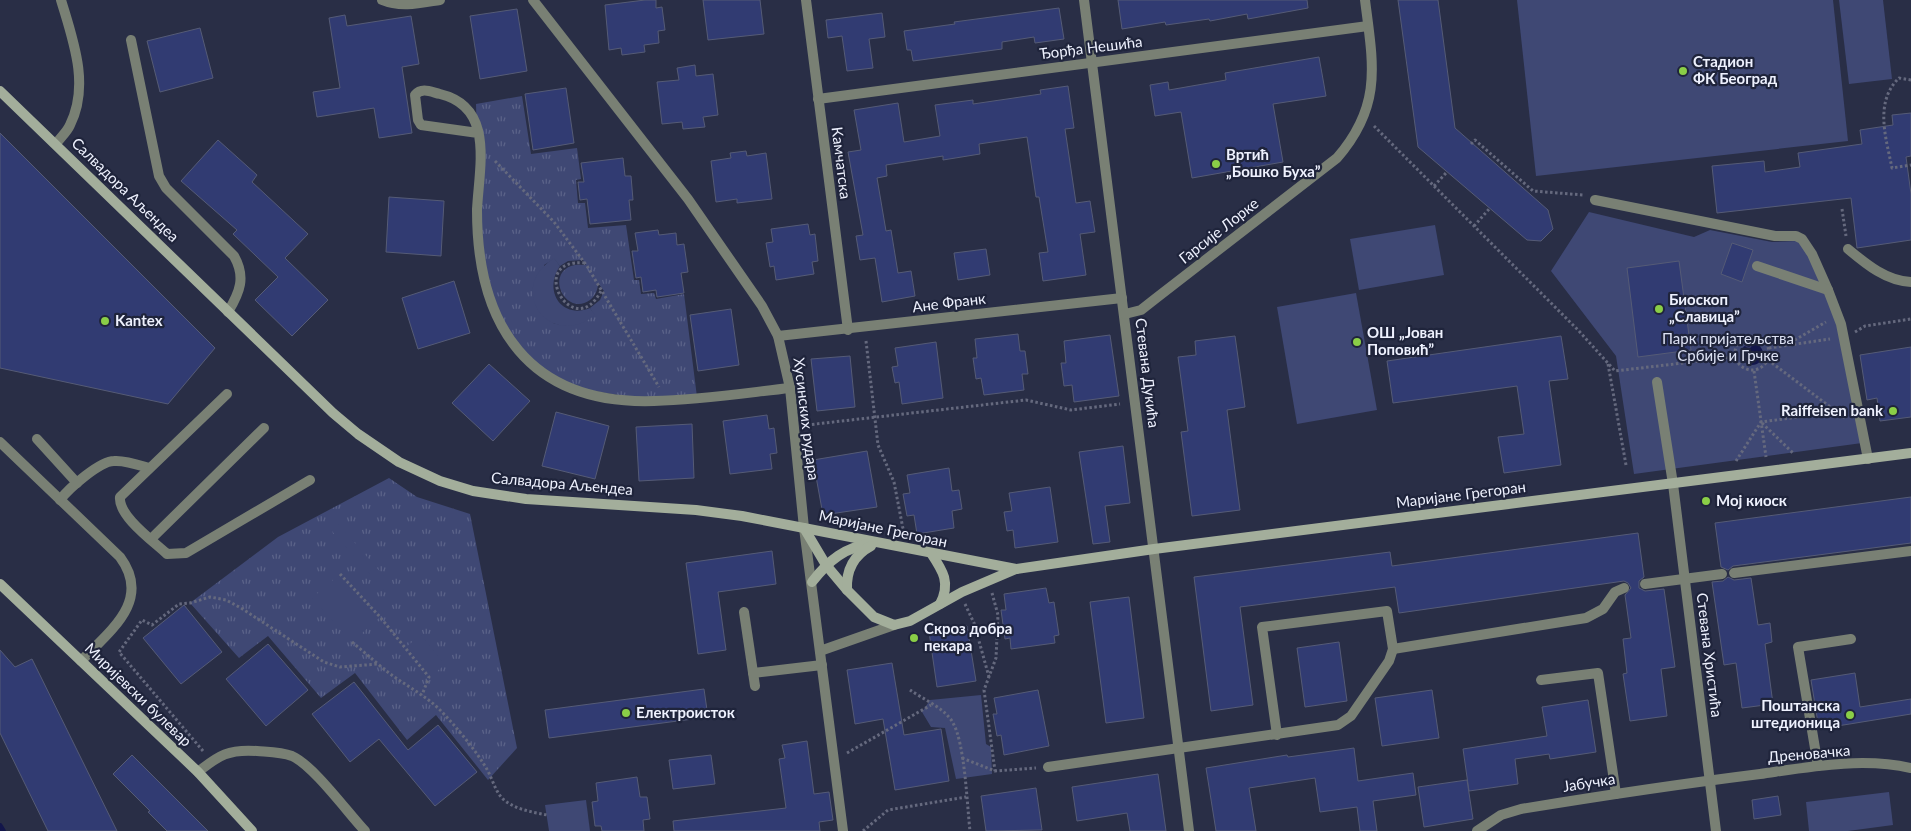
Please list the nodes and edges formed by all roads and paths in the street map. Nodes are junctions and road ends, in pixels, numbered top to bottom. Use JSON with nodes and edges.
{"nodes":[{"id":1,"x":61,"y":0,"type":"edge"},
{"id":2,"x":382,"y":0,"type":"edge"},
{"id":3,"x":440,"y":0,"type":"edge"},
{"id":4,"x":533,"y":0,"type":"edge"},
{"id":5,"x":806,"y":0,"type":"edge"},
{"id":6,"x":1084,"y":0,"type":"edge"},
{"id":7,"x":1365,"y":0,"type":"edge"},
{"id":8,"x":1368,"y":26,"type":"junction"},
{"id":9,"x":131,"y":40,"type":"dead end"},
{"id":10,"x":1093,"y":62,"type":"junction"},
{"id":11,"x":1911,"y":80,"type":"edge"},
{"id":12,"x":0,"y":91,"type":"edge"},
{"id":13,"x":818,"y":99,"type":"junction"},
{"id":14,"x":1365,"y":116,"type":"junction"},
{"id":15,"x":478,"y":133,"type":"junction"},
{"id":16,"x":56,"y":144,"type":"junction"},
{"id":17,"x":1471,"y":144,"type":"dead end"},
{"id":18,"x":480,"y":146,"type":"junction"},
{"id":19,"x":1911,"y":165,"type":"edge"},
{"id":20,"x":1446,"y":173,"type":"dead end"},
{"id":21,"x":1434,"y":186,"type":"junction"},
{"id":22,"x":1570,"y":192,"type":"dead end"},
{"id":23,"x":1595,"y":200,"type":"dead end"},
{"id":24,"x":1490,"y":208,"type":"dead end"},
{"id":25,"x":1842,"y":209,"type":"dead end"},
{"id":26,"x":1474,"y":226,"type":"junction"},
{"id":27,"x":1848,"y":248,"type":"joint"},
{"id":28,"x":585,"y":263,"type":"junction"},
{"id":29,"x":1757,"y":266,"type":"dead end"},
{"id":30,"x":1911,"y":282,"type":"edge"},
{"id":31,"x":602,"y":288,"type":"junction"},
{"id":32,"x":1828,"y":290,"type":"junction"},
{"id":33,"x":1122,"y":298,"type":"junction"},
{"id":34,"x":228,"y":312,"type":"junction"},
{"id":35,"x":1125,"y":314,"type":"junction"},
{"id":36,"x":1837,"y":315,"type":"junction"},
{"id":37,"x":1911,"y":319,"type":"edge"},
{"id":38,"x":864,"y":328,"type":"junction"},
{"id":39,"x":848,"y":330,"type":"junction"},
{"id":40,"x":778,"y":336,"type":"junction"},
{"id":41,"x":1844,"y":337,"type":"junction"},
{"id":42,"x":1784,"y":346,"type":"junction"},
{"id":43,"x":1769,"y":348,"type":"junction"},
{"id":44,"x":1734,"y":357,"type":"junction"},
{"id":45,"x":1768,"y":360,"type":"junction"},
{"id":46,"x":1608,"y":364,"type":"junction"},
{"id":47,"x":1754,"y":371,"type":"junction"},
{"id":48,"x":1657,"y":382,"type":"dead end"},
{"id":49,"x":790,"y":388,"type":"junction"},
{"id":50,"x":227,"y":394,"type":"dead end"},
{"id":51,"x":667,"y":400,"type":"junction"},
{"id":52,"x":1136,"y":402,"type":"junction"},
{"id":53,"x":1836,"y":412,"type":"junction"},
{"id":54,"x":874,"y":417,"type":"junction"},
{"id":55,"x":1761,"y":422,"type":"junction"},
{"id":56,"x":794,"y":426,"type":"junction"},
{"id":57,"x":264,"y":428,"type":"dead end"},
{"id":58,"x":1862,"y":431,"type":"junction"},
{"id":59,"x":37,"y":439,"type":"dead end"},
{"id":60,"x":0,"y":442,"type":"edge"},
{"id":61,"x":1793,"y":454,"type":"dead end"},
{"id":62,"x":1911,"y":454,"type":"edge"},
{"id":63,"x":1766,"y":457,"type":"dead end"},
{"id":64,"x":1868,"y":459,"type":"junction"},
{"id":65,"x":1736,"y":461,"type":"dead end"},
{"id":66,"x":1626,"y":465,"type":"dead end"},
{"id":67,"x":150,"y":468,"type":"junction"},
{"id":68,"x":310,"y":480,"type":"dead end"},
{"id":69,"x":77,"y":483,"type":"junction"},
{"id":70,"x":1673,"y":484,"type":"junction"},
{"id":71,"x":60,"y":500,"type":"junction"},
{"id":72,"x":804,"y":528,"type":"junction"},
{"id":73,"x":151,"y":539,"type":"junction"},
{"id":74,"x":884,"y":542,"type":"junction"},
{"id":75,"x":906,"y":547,"type":"junction"},
{"id":76,"x":1154,"y":549,"type":"junction"},
{"id":77,"x":1911,"y":550,"type":"edge"},
{"id":78,"x":931,"y":553,"type":"junction"},
{"id":79,"x":826,"y":565,"type":"junction"},
{"id":80,"x":1016,"y":569,"type":"junction"},
{"id":81,"x":1734,"y":573,"type":"dead end"},
{"id":82,"x":340,"y":574,"type":"dead end"},
{"id":83,"x":1722,"y":574,"type":"dead end"},
{"id":84,"x":1684,"y":579,"type":"junction"},
{"id":85,"x":989,"y":580,"type":"junction"},
{"id":86,"x":812,"y":582,"type":"junction"},
{"id":87,"x":0,"y":584,"type":"edge"},
{"id":88,"x":1645,"y":584,"type":"dead end"},
{"id":89,"x":1624,"y":588,"type":"dead end"},
{"id":90,"x":847,"y":590,"type":"junction"},
{"id":91,"x":960,"y":593,"type":"junction"},
{"id":92,"x":940,"y":604,"type":"junction"},
{"id":93,"x":744,"y":612,"type":"dead end"},
{"id":94,"x":894,"y":625,"type":"junction"},
{"id":95,"x":1850,"y":639,"type":"dead end"},
{"id":96,"x":352,"y":642,"type":"dead end"},
{"id":97,"x":1393,"y":649,"type":"junction"},
{"id":98,"x":820,"y":651,"type":"junction"},
{"id":99,"x":82,"y":661,"type":"junction"},
{"id":100,"x":378,"y":664,"type":"junction"},
{"id":101,"x":822,"y":665,"type":"junction"},
{"id":102,"x":753,"y":673,"type":"junction"},
{"id":103,"x":989,"y":677,"type":"junction"},
{"id":104,"x":1541,"y":680,"type":"dead end"},
{"id":105,"x":755,"y":686,"type":"dead end"},
{"id":106,"x":910,"y":690,"type":"dead end"},
{"id":107,"x":422,"y":695,"type":"junction"},
{"id":108,"x":931,"y":705,"type":"junction"},
{"id":109,"x":1277,"y":736,"type":"junction"},
{"id":110,"x":1178,"y":750,"type":"junction"},
{"id":111,"x":962,"y":758,"type":"junction"},
{"id":112,"x":211,"y":761,"type":"junction"},
{"id":113,"x":834,"y":761,"type":"junction"},
{"id":114,"x":1818,"y":766,"type":"junction"},
{"id":115,"x":1048,"y":767,"type":"joint"},
{"id":116,"x":1911,"y":768,"type":"edge"},
{"id":117,"x":996,"y":771,"type":"junction"},
{"id":118,"x":198,"y":772,"type":"junction"},
{"id":119,"x":1710,"y":780,"type":"junction"},
{"id":120,"x":1616,"y":794,"type":"junction"},
{"id":121,"x":966,"y":798,"type":"junction"},
{"id":122,"x":547,"y":815,"type":"dead end"},
{"id":123,"x":252,"y":831,"type":"edge"},
{"id":124,"x":365,"y":831,"type":"edge"},
{"id":125,"x":843,"y":831,"type":"edge"},
{"id":126,"x":863,"y":831,"type":"edge"},
{"id":127,"x":970,"y":831,"type":"edge"},
{"id":128,"x":1189,"y":831,"type":"edge"},
{"id":129,"x":1477,"y":831,"type":"edge"},
{"id":130,"x":1716,"y":831,"type":"edge"}],
"edges":[{"from":1,"to":16,"type":"street"},
{"from":2,"to":3,"type":"street"},
{"from":4,"to":40,"type":"street","name":"Хусинских рудара"},
{"from":5,"to":13,"type":"street","name":"Камчатска"},
{"from":6,"to":10,"type":"street","name":"Стевана Дукића"},
{"from":7,"to":8,"type":"street","name":"Гарсије Лорке"},
{"from":8,"to":10,"type":"street","name":"Ђорђа Нешића"},
{"from":8,"to":14,"type":"street","name":"Гарсије Лорке"},
{"from":9,"to":34,"type":"street","name":"Салвадора Аљендеа"},
{"from":10,"to":13,"type":"street","name":"Ђорђа Нешића"},
{"from":10,"to":33,"type":"street","name":"Стевана Дукића"},
{"from":11,"to":19,"type":"path"},
{"from":12,"to":16,"type":"street","name":"Салвадора Аљендеа"},
{"from":13,"to":39,"type":"street","name":"Камчатска"},
{"from":14,"to":21,"type":"path"},
{"from":14,"to":35,"type":"street","name":"Гарсије Лорке"},
{"from":15,"to":15,"type":"street"},
{"from":15,"to":18,"type":"street"},
{"from":16,"to":34,"type":"street","name":"Салвадора Аљендеа"},
{"from":17,"to":22,"type":"path"},
{"from":18,"to":28,"type":"path"},
{"from":18,"to":51,"type":"street"},
{"from":20,"to":21,"type":"path"},
{"from":21,"to":26,"type":"path"},
{"from":23,"to":32,"type":"street"},
{"from":24,"to":26,"type":"path"},
{"from":25,"to":27,"type":"path"},
{"from":26,"to":46,"type":"path"},
{"from":27,"to":30,"type":"street"},
{"from":28,"to":31,"type":"path"},
{"from":28,"to":31,"type":"path"},
{"from":29,"to":32,"type":"street"},
{"from":31,"to":51,"type":"path"},
{"from":32,"to":36,"type":"street"},
{"from":33,"to":35,"type":"street","name":"Стевана Дукића"},
{"from":33,"to":38,"type":"street","name":"Ане Франк"},
{"from":34,"to":72,"type":"street","name":"Салвадора Аљендеа"},
{"from":35,"to":52,"type":"street","name":"Стевана Дукића"},
{"from":36,"to":41,"type":"street"},
{"from":36,"to":42,"type":"path"},
{"from":37,"to":41,"type":"path"},
{"from":38,"to":39,"type":"street","name":"Ане Франк"},
{"from":38,"to":54,"type":"path"},
{"from":39,"to":40,"type":"street","name":"Ане Франк"},
{"from":40,"to":49,"type":"street","name":"Хусинских рудара"},
{"from":41,"to":42,"type":"path"},
{"from":41,"to":58,"type":"street"},
{"from":42,"to":43,"type":"path"},
{"from":43,"to":44,"type":"path"},
{"from":43,"to":45,"type":"path"},
{"from":44,"to":46,"type":"path"},
{"from":44,"to":47,"type":"path"},
{"from":45,"to":47,"type":"path"},
{"from":45,"to":53,"type":"path"},
{"from":46,"to":66,"type":"path"},
{"from":47,"to":55,"type":"path"},
{"from":48,"to":70,"type":"street","name":"Стевана Христића"},
{"from":49,"to":51,"type":"street"},
{"from":49,"to":56,"type":"street","name":"Хусинских рудара"},
{"from":50,"to":67,"type":"street"},
{"from":52,"to":54,"type":"path"},
{"from":52,"to":76,"type":"street","name":"Стевана Дукића"},
{"from":53,"to":55,"type":"path"},
{"from":53,"to":58,"type":"path"},
{"from":54,"to":56,"type":"path"},
{"from":54,"to":75,"type":"path"},
{"from":55,"to":61,"type":"path"},
{"from":55,"to":63,"type":"path"},
{"from":55,"to":65,"type":"path"},
{"from":56,"to":72,"type":"street","name":"Хусинских рудара"},
{"from":57,"to":73,"type":"street"},
{"from":58,"to":64,"type":"street"},
{"from":59,"to":69,"type":"street"},
{"from":60,"to":71,"type":"street"},
{"from":62,"to":64,"type":"street","name":"Маријане Грегоран"},
{"from":64,"to":70,"type":"street","name":"Маријане Грегоран"},
{"from":67,"to":69,"type":"street"},
{"from":67,"to":73,"type":"street"},
{"from":68,"to":73,"type":"street"},
{"from":69,"to":71,"type":"street"},
{"from":70,"to":76,"type":"street","name":"Маријане Грегоран"},
{"from":70,"to":84,"type":"street","name":"Стевана Христића"},
{"from":71,"to":99,"type":"street"},
{"from":72,"to":74,"type":"street","name":"Маријане Грегоран"},
{"from":72,"to":79,"type":"street","name":"Маријане Грегоран"},
{"from":72,"to":86,"type":"street","name":"Хусинских рудара"},
{"from":74,"to":75,"type":"street","name":"Маријане Грегоран"},
{"from":74,"to":79,"type":"street"},
{"from":74,"to":90,"type":"street"},
{"from":75,"to":78,"type":"street","name":"Маријане Грегоран"},
{"from":76,"to":80,"type":"street","name":"Маријане Грегоран"},
{"from":76,"to":110,"type":"street","name":"Стевана Дукића"},
{"from":77,"to":81,"type":"street"},
{"from":78,"to":80,"type":"street","name":"Маријане Грегоран"},
{"from":78,"to":92,"type":"street"},
{"from":79,"to":86,"type":"street"},
{"from":79,"to":90,"type":"street","name":"Маријане Грегоран"},
{"from":80,"to":85,"type":"street","name":"Маријане Грегоран"},
{"from":82,"to":107,"type":"path"},
{"from":83,"to":84,"type":"street"},
{"from":84,"to":88,"type":"street"},
{"from":84,"to":119,"type":"street","name":"Стевана Христића"},
{"from":85,"to":91,"type":"street","name":"Маријане Грегоран"},
{"from":85,"to":103,"type":"path"},
{"from":86,"to":98,"type":"street","name":"Хусинских рудара"},
{"from":87,"to":99,"type":"street","name":"Миријевски булевар"},
{"from":89,"to":97,"type":"street"},
{"from":90,"to":94,"type":"street","name":"Маријане Грегоран"},
{"from":91,"to":92,"type":"street","name":"Маријане Грегоран"},
{"from":91,"to":103,"type":"path"},
{"from":92,"to":94,"type":"street","name":"Маријане Грегоран"},
{"from":93,"to":102,"type":"street"},
{"from":94,"to":98,"type":"street"},
{"from":95,"to":114,"type":"street"},
{"from":96,"to":100,"type":"path"},
{"from":97,"to":109,"type":"street"},
{"from":97,"to":109,"type":"street"},
{"from":98,"to":101,"type":"street","name":"Хусинских рудара"},
{"from":99,"to":118,"type":"street","name":"Миријевски булевар"},
{"from":100,"to":107,"type":"path"},
{"from":100,"to":112,"type":"path"},
{"from":101,"to":102,"type":"street"},
{"from":101,"to":113,"type":"street","name":"Хусинских рудара"},
{"from":102,"to":105,"type":"street"},
{"from":103,"to":117,"type":"path"},
{"from":104,"to":120,"type":"street"},
{"from":106,"to":108,"type":"path"},
{"from":107,"to":122,"type":"path"},
{"from":108,"to":111,"type":"path"},
{"from":108,"to":113,"type":"path"},
{"from":109,"to":110,"type":"street"},
{"from":110,"to":115,"type":"street"},
{"from":110,"to":128,"type":"street","name":"Стевана Дукића"},
{"from":111,"to":117,"type":"path"},
{"from":111,"to":121,"type":"path"},
{"from":112,"to":118,"type":"street"},
{"from":112,"to":124,"type":"street"},
{"from":113,"to":125,"type":"street","name":"Хусинских рудара"},
{"from":114,"to":116,"type":"street","name":"Дреновачка"},
{"from":114,"to":119,"type":"street","name":"Дреновачка"},
{"from":115,"to":117,"type":"path"},
{"from":118,"to":123,"type":"street","name":"Миријевски булевар"},
{"from":119,"to":120,"type":"street","name":"Јабучка"},
{"from":119,"to":130,"type":"street","name":"Стевана Христића"},
{"from":120,"to":129,"type":"street","name":"Јабучка"},
{"from":121,"to":126,"type":"path"},
{"from":121,"to":127,"type":"path"}]}
